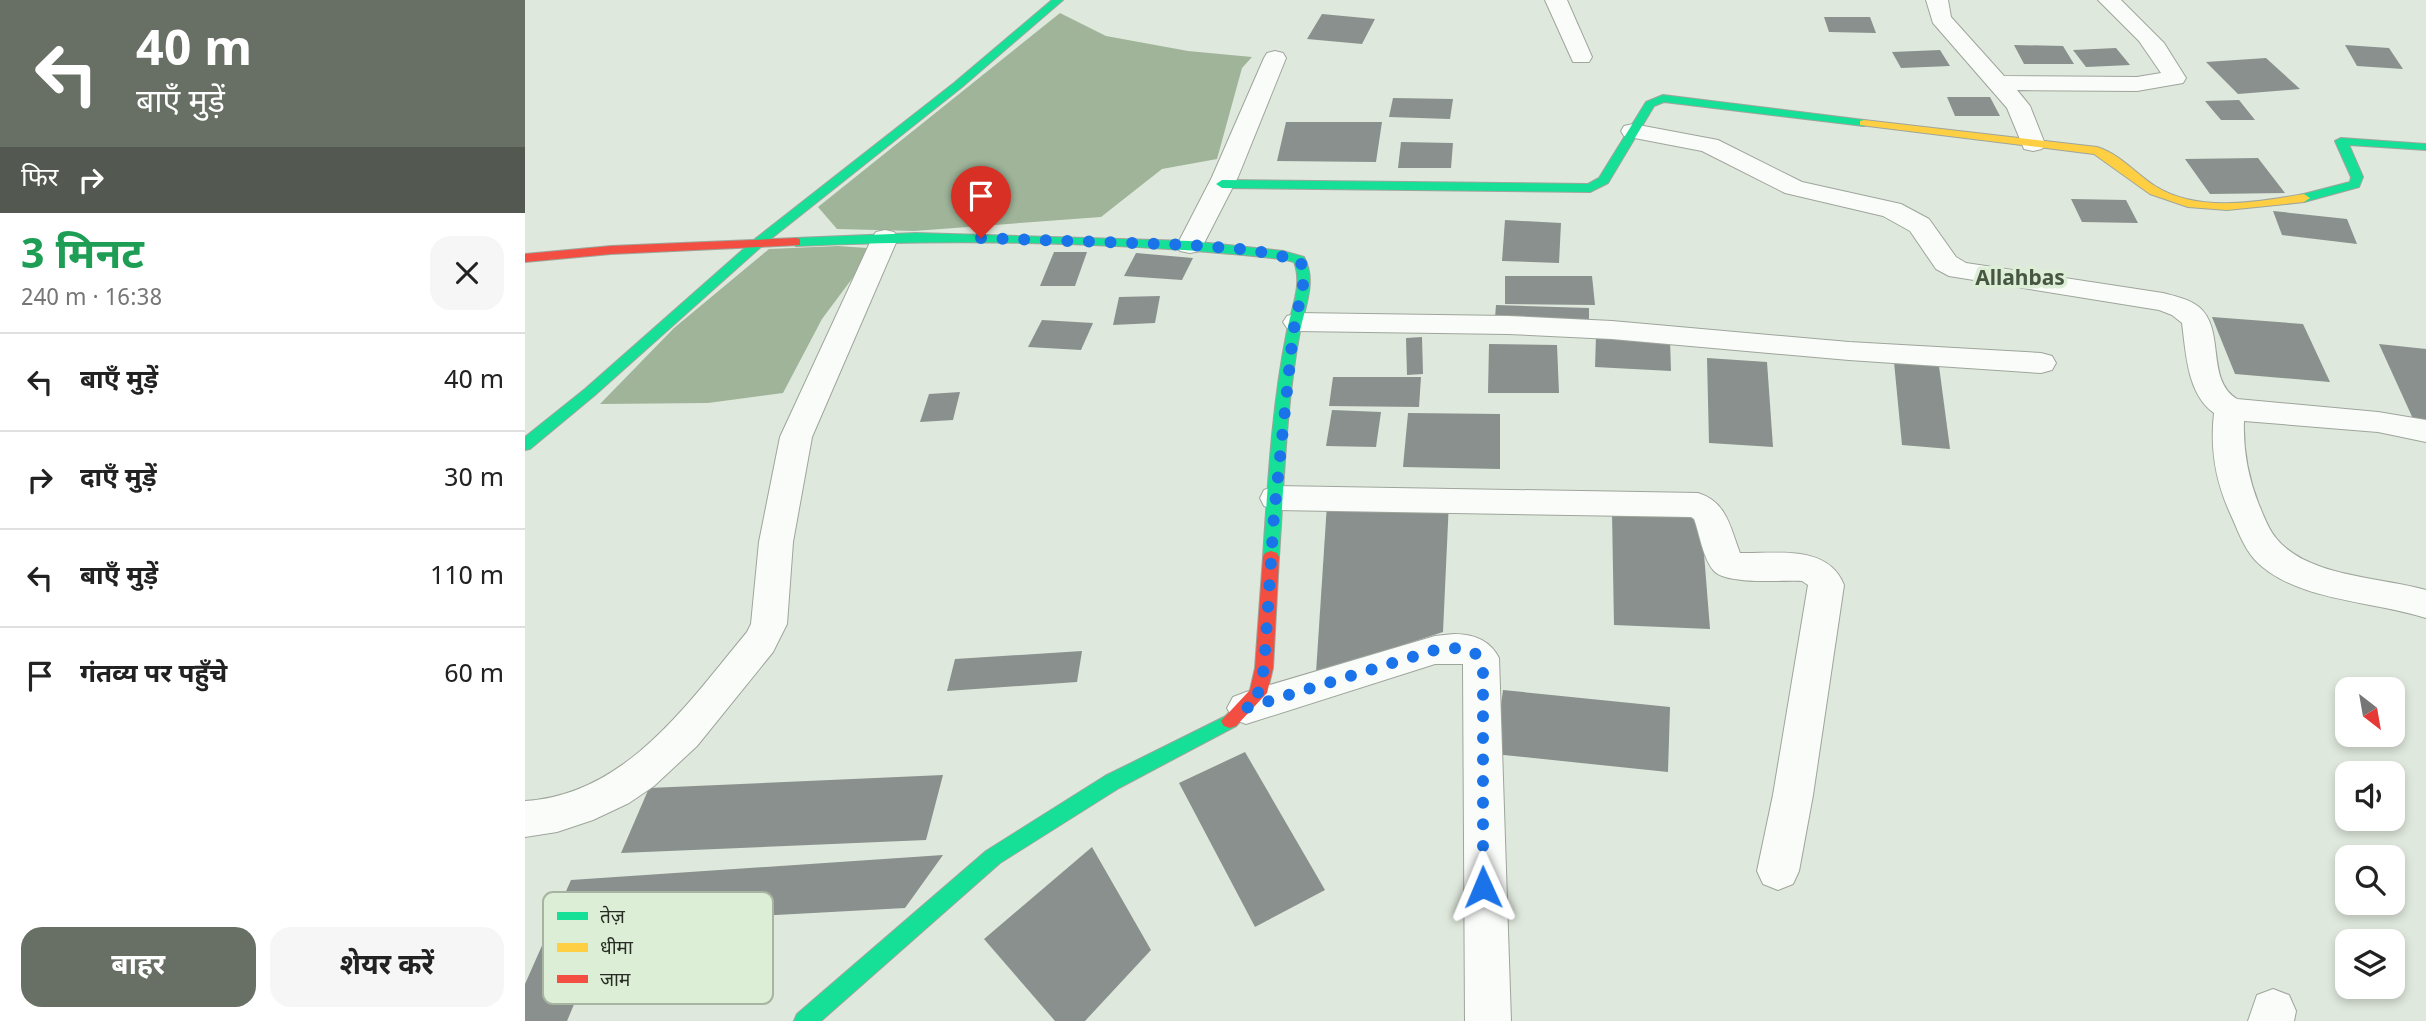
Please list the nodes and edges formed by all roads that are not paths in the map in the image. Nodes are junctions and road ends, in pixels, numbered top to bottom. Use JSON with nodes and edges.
{"nodes":[{"id":1,"x":1058,"y":0,"type":"edge"},
{"id":2,"x":1556,"y":0,"type":"edge"},
{"id":3,"x":1937,"y":0,"type":"edge"},
{"id":4,"x":2109,"y":0,"type":"edge"},
{"id":5,"x":1581,"y":57,"type":"dead end"},
{"id":6,"x":1275,"y":58,"type":"dead end"},
{"id":7,"x":1999,"y":83,"type":"junction"},
{"id":8,"x":1633,"y":131,"type":"junction"},
{"id":9,"x":2033,"y":144,"type":"junction"},
{"id":10,"x":2426,"y":147,"type":"edge"},
{"id":11,"x":1222,"y":184,"type":"junction"},
{"id":12,"x":885,"y":237,"type":"junction"},
{"id":13,"x":759,"y":242,"type":"junction"},
{"id":14,"x":1190,"y":245,"type":"junction"},
{"id":15,"x":525,"y":258,"type":"edge"},
{"id":16,"x":1297,"y":322,"type":"junction"},
{"id":17,"x":2042,"y":363,"type":"dead end"},
{"id":18,"x":2229,"y":410,"type":"junction"},
{"id":19,"x":2426,"y":431,"type":"edge"},
{"id":20,"x":525,"y":445,"type":"edge"},
{"id":21,"x":1276,"y":498,"type":"junction"},
{"id":22,"x":2426,"y":604,"type":"edge"},
{"id":23,"x":1246,"y":708,"type":"junction"},
{"id":24,"x":525,"y":819,"type":"edge"},
{"id":25,"x":1778,"y":871,"type":"dead end"},
{"id":26,"x":805,"y":1021,"type":"edge"},
{"id":27,"x":1488,"y":1021,"type":"edge"}],
"edges":[{"from":1,"to":13,"type":"street"},
{"from":2,"to":5,"type":"street"},
{"from":3,"to":7,"type":"street"},
{"from":4,"to":7,"type":"street"},
{"from":6,"to":11,"type":"street"},
{"from":7,"to":9,"type":"street"},
{"from":8,"to":9,"type":"street"},
{"from":8,"to":11,"type":"street"},
{"from":8,"to":18,"type":"street"},
{"from":9,"to":10,"type":"street"},
{"from":11,"to":14,"type":"street"},
{"from":12,"to":13,"type":"street"},
{"from":12,"to":14,"type":"street"},
{"from":12,"to":24,"type":"street"},
{"from":13,"to":15,"type":"street"},
{"from":13,"to":20,"type":"street"},
{"from":14,"to":16,"type":"street"},
{"from":16,"to":17,"type":"street"},
{"from":16,"to":21,"type":"street"},
{"from":18,"to":19,"type":"street"},
{"from":18,"to":22,"type":"street"},
{"from":21,"to":23,"type":"street"},
{"from":21,"to":25,"type":"street"},
{"from":23,"to":26,"type":"street"},
{"from":23,"to":27,"type":"street"}]}
